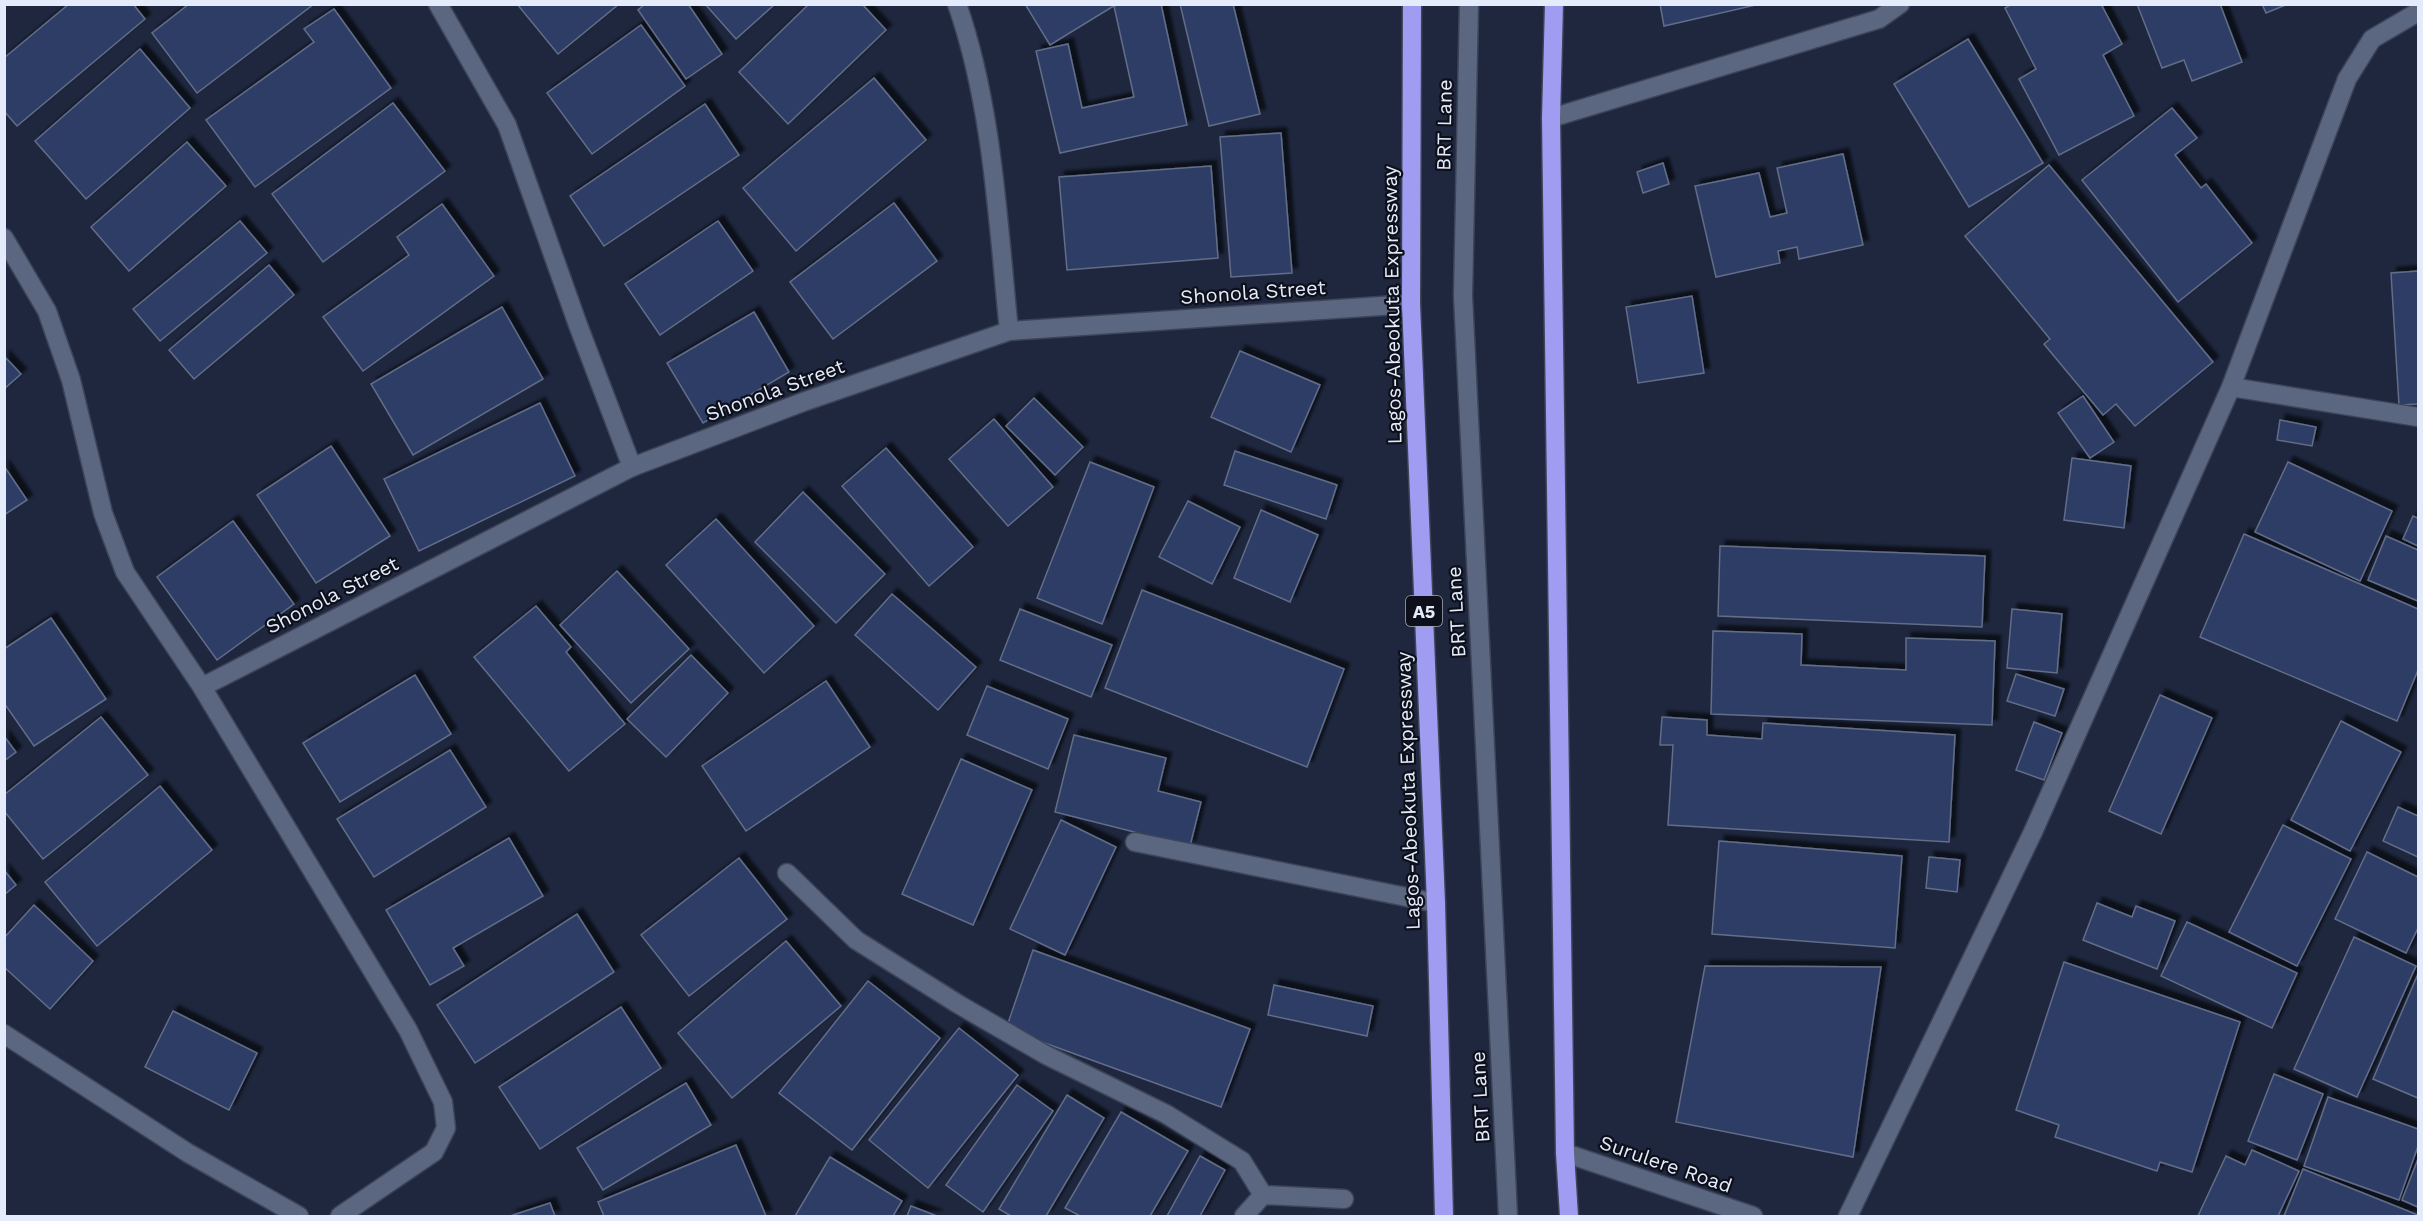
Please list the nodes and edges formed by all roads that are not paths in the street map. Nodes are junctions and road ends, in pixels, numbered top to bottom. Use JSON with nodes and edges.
{"nodes":[{"id":1,"x":438,"y":4,"type":"edge"},
{"id":2,"x":957,"y":4,"type":"edge"},
{"id":3,"x":1412,"y":4,"type":"edge"},
{"id":4,"x":1469,"y":4,"type":"edge"},
{"id":5,"x":1554,"y":4,"type":"edge"},
{"id":6,"x":1900,"y":4,"type":"edge"},
{"id":7,"x":2418,"y":12,"type":"edge"},
{"id":8,"x":1551,"y":118,"type":"junction"},
{"id":9,"x":4,"y":238,"type":"edge"},
{"id":10,"x":1411,"y":304,"type":"junction"},
{"id":11,"x":1010,"y":332,"type":"junction"},
{"id":12,"x":2231,"y":387,"type":"junction"},
{"id":13,"x":2418,"y":417,"type":"edge"},
{"id":14,"x":632,"y":467,"type":"junction"},
{"id":15,"x":202,"y":687,"type":"junction"},
{"id":16,"x":1135,"y":842,"type":"dead end"},
{"id":17,"x":787,"y":873,"type":"dead end"},
{"id":18,"x":1436,"y":903,"type":"junction"},
{"id":19,"x":4,"y":1034,"type":"edge"},
{"id":20,"x":1565,"y":1153,"type":"junction"},
{"id":21,"x":1263,"y":1195,"type":"junction"},
{"id":22,"x":1344,"y":1199,"type":"dead end"},
{"id":23,"x":299,"y":1216,"type":"edge"},
{"id":24,"x":340,"y":1216,"type":"edge"},
{"id":25,"x":1244,"y":1216,"type":"edge"},
{"id":26,"x":1444,"y":1216,"type":"edge"},
{"id":27,"x":1508,"y":1216,"type":"edge"},
{"id":28,"x":1569,"y":1216,"type":"edge"},
{"id":29,"x":1753,"y":1216,"type":"edge"},
{"id":30,"x":1848,"y":1216,"type":"edge"}],
"edges":[{"from":1,"to":14,"type":"street"},
{"from":2,"to":11,"type":"street"},
{"from":3,"to":10,"type":"highway","name":"Lagos-Abeokuta Expressway","number":"A5"},
{"from":4,"to":27,"type":"street","name":"BRT Lane"},
{"from":5,"to":8,"type":"highway"},
{"from":6,"to":8,"type":"street"},
{"from":7,"to":12,"type":"street"},
{"from":8,"to":20,"type":"highway"},
{"from":9,"to":15,"type":"street"},
{"from":10,"to":11,"type":"street","name":"Shonola Street"},
{"from":10,"to":18,"type":"highway","name":"Lagos-Abeokuta Expressway","number":"A5"},
{"from":11,"to":14,"type":"street","name":"Shonola Street"},
{"from":12,"to":13,"type":"street"},
{"from":12,"to":30,"type":"street"},
{"from":14,"to":15,"type":"street","name":"Shonola Street"},
{"from":15,"to":24,"type":"street"},
{"from":16,"to":18,"type":"street"},
{"from":17,"to":21,"type":"street"},
{"from":18,"to":26,"type":"highway","name":"Lagos-Abeokuta Expressway","number":"A5"},
{"from":19,"to":23,"type":"street"},
{"from":20,"to":28,"type":"highway"},
{"from":20,"to":29,"type":"street","name":"Surulere Road"},
{"from":21,"to":22,"type":"street"},
{"from":21,"to":25,"type":"street"}]}
